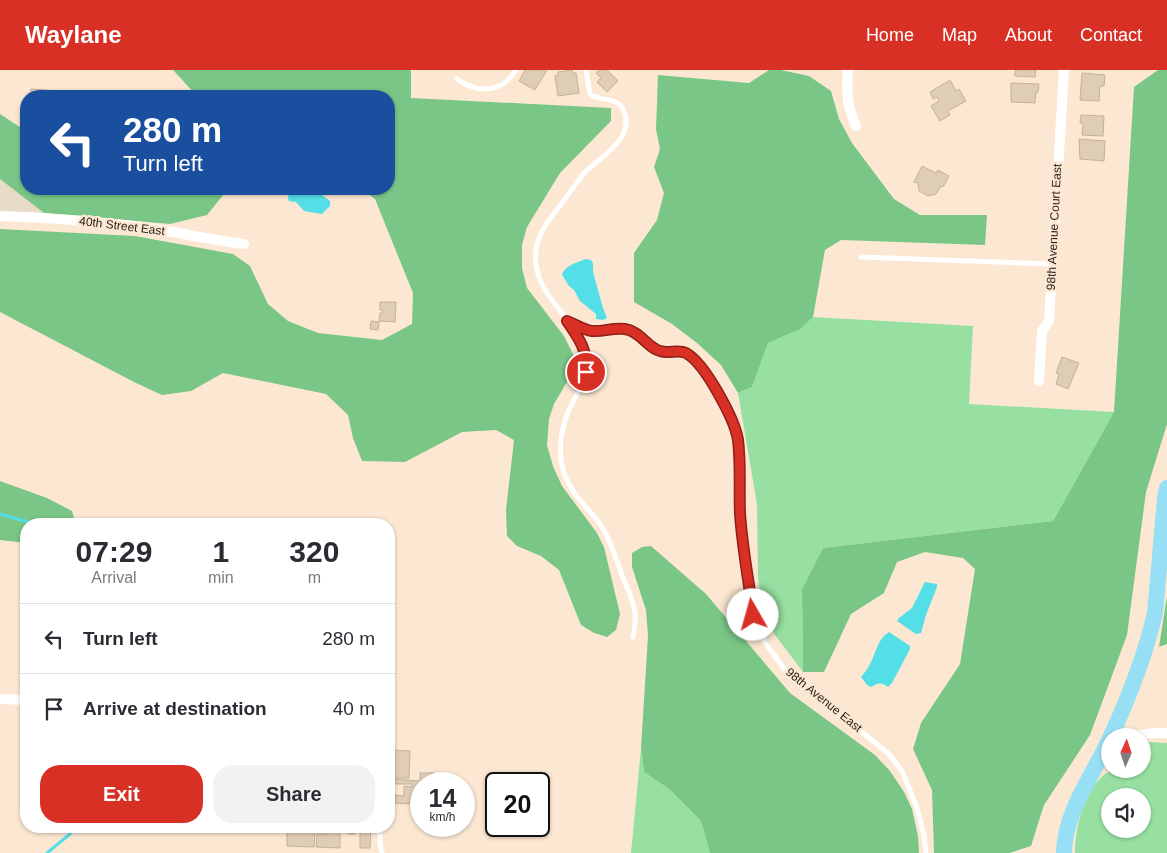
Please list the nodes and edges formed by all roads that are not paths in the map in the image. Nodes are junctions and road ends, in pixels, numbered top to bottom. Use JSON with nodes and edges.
{"nodes":[{"id":1,"x":516,"y":70,"type":"edge"},
{"id":2,"x":586,"y":70,"type":"edge"},
{"id":3,"x":848,"y":70,"type":"edge"},
{"id":4,"x":1064,"y":70,"type":"edge"},
{"id":5,"x":457,"y":79,"type":"dead end"},
{"id":6,"x":856,"y":126,"type":"dead end"},
{"id":7,"x":0,"y":216,"type":"edge"},
{"id":8,"x":244,"y":244,"type":"dead end"},
{"id":9,"x":861,"y":257,"type":"dead end"},
{"id":10,"x":1052,"y":264,"type":"junction"},
{"id":11,"x":567,"y":321,"type":"junction"},
{"id":12,"x":1039,"y":381,"type":"dead end"},
{"id":13,"x":1167,"y":488,"type":"edge"},
{"id":14,"x":633,"y":637,"type":"dead end"},
{"id":15,"x":0,"y":699,"type":"edge"},
{"id":16,"x":20,"y":700,"type":"edge"},
{"id":17,"x":1114,"y":728,"type":"edge"},
{"id":18,"x":1151,"y":733,"type":"edge"},
{"id":19,"x":1167,"y":733,"type":"edge"},
{"id":20,"x":1101,"y":766,"type":"edge"},
{"id":21,"x":381,"y":833,"type":"edge"},
{"id":22,"x":382,"y":853,"type":"edge"},
{"id":23,"x":926,"y":853,"type":"edge"},
{"id":24,"x":1064,"y":853,"type":"edge"}],
"edges":[{"from":1,"to":5,"type":"lane"},
{"from":2,"to":11,"type":"lane"},
{"from":3,"to":6,"type":"street"},
{"from":4,"to":10,"type":"street","name":"98th Avenue Court East"},
{"from":7,"to":8,"type":"street","name":"40th Street East"},
{"from":9,"to":10,"type":"lane"},
{"from":10,"to":12,"type":"street","name":"98th Avenue Court East"},
{"from":11,"to":14,"type":"lane"},
{"from":11,"to":23,"type":"lane","name":"98th Avenue East"},
{"from":13,"to":17,"type":"main road"},
{"from":15,"to":16,"type":"street"},
{"from":18,"to":19,"type":"street"},
{"from":20,"to":24,"type":"main road"},
{"from":21,"to":22,"type":"lane"}]}
